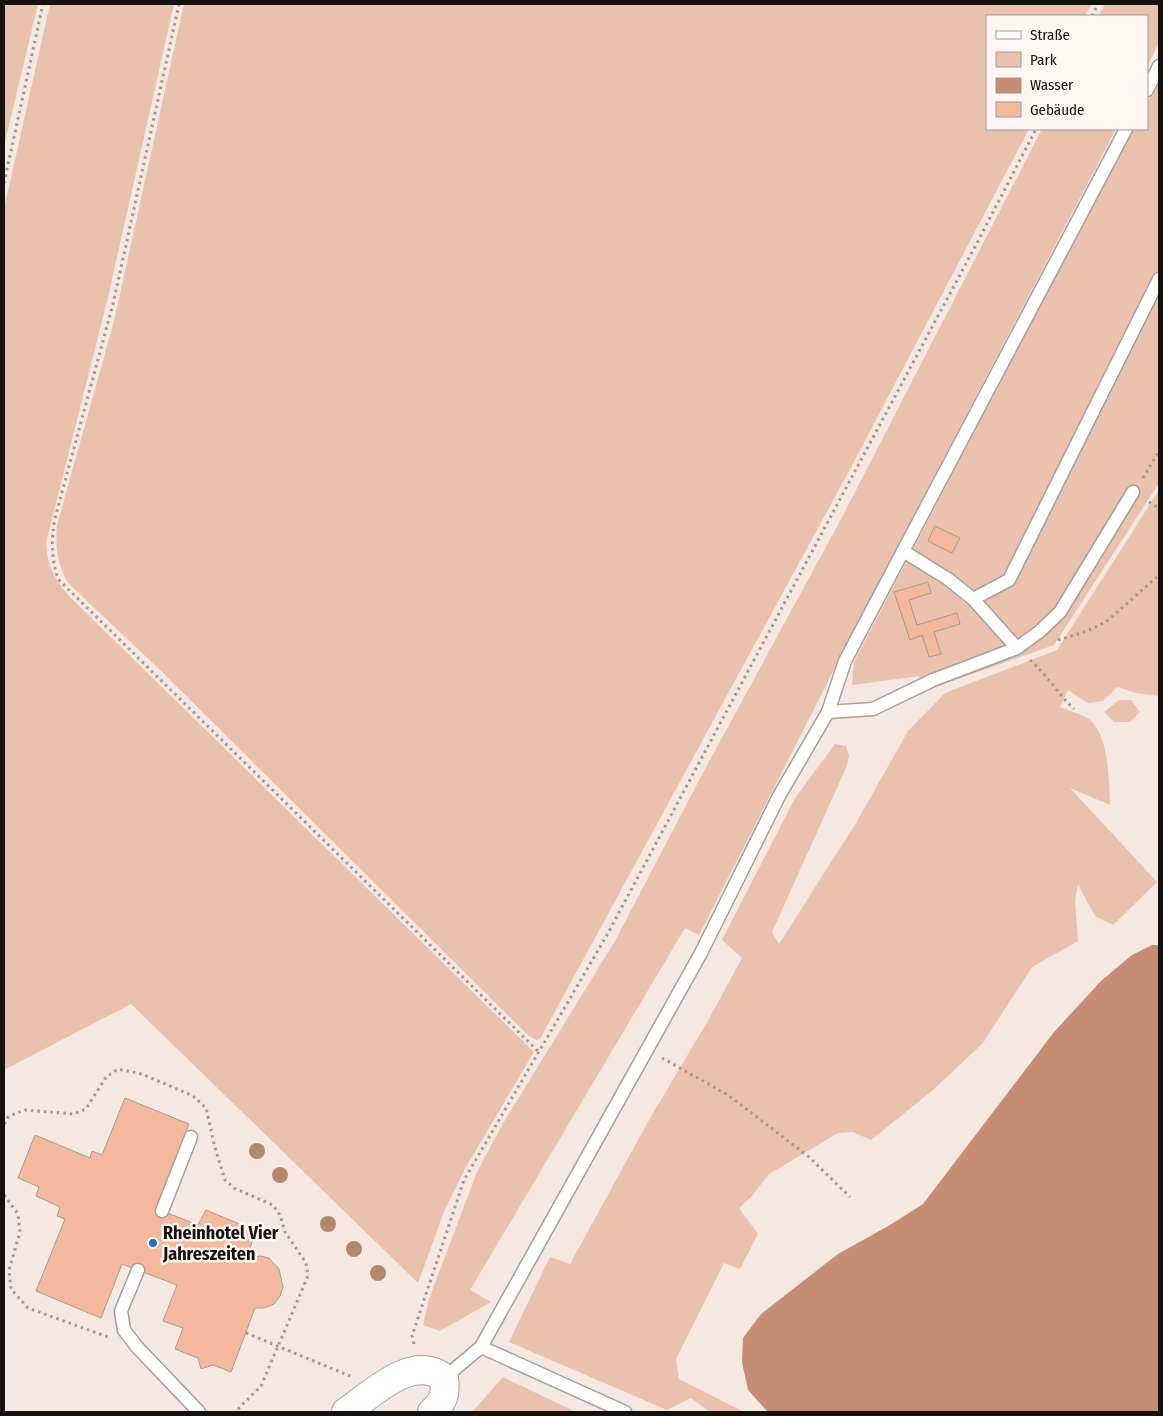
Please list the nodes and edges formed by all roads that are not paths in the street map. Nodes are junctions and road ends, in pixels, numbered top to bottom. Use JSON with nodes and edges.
{"nodes":[{"id":1,"x":1159,"y":66,"type":"edge"},
{"id":2,"x":1148,"y":88,"type":"edge"},
{"id":3,"x":1125,"y":130,"type":"edge"},
{"id":4,"x":1159,"y":279,"type":"edge"},
{"id":5,"x":1133,"y":492,"type":"road end"},
{"id":6,"x":903,"y":551,"type":"junction"},
{"id":7,"x":973,"y":599,"type":"junction"},
{"id":8,"x":1019,"y":646,"type":"junction"},
{"id":9,"x":828,"y":712,"type":"junction"},
{"id":10,"x":191,"y":1137,"type":"dead end"},
{"id":11,"x":162,"y":1211,"type":"dead end"},
{"id":12,"x":138,"y":1270,"type":"dead end"},
{"id":13,"x":480,"y":1347,"type":"junction"},
{"id":14,"x":432,"y":1373,"type":"junction"},
{"id":15,"x":199,"y":1412,"type":"edge"},
{"id":16,"x":346,"y":1412,"type":"edge"},
{"id":17,"x":432,"y":1412,"type":"edge"},
{"id":18,"x":625,"y":1412,"type":"edge"}],
"edges":[{"from":1,"to":2,"type":"lane"},
{"from":3,"to":6,"type":"lane"},
{"from":4,"to":7,"type":"lane"},
{"from":5,"to":8,"type":"lane"},
{"from":6,"to":7,"type":"lane"},
{"from":6,"to":9,"type":"lane"},
{"from":7,"to":8,"type":"lane"},
{"from":8,"to":9,"type":"lane"},
{"from":9,"to":13,"type":"lane"},
{"from":10,"to":11,"type":"lane"},
{"from":12,"to":15,"type":"lane"},
{"from":13,"to":14,"type":"lane"},
{"from":13,"to":18,"type":"lane"},
{"from":14,"to":16,"type":"street"},
{"from":14,"to":17,"type":"street"}]}
